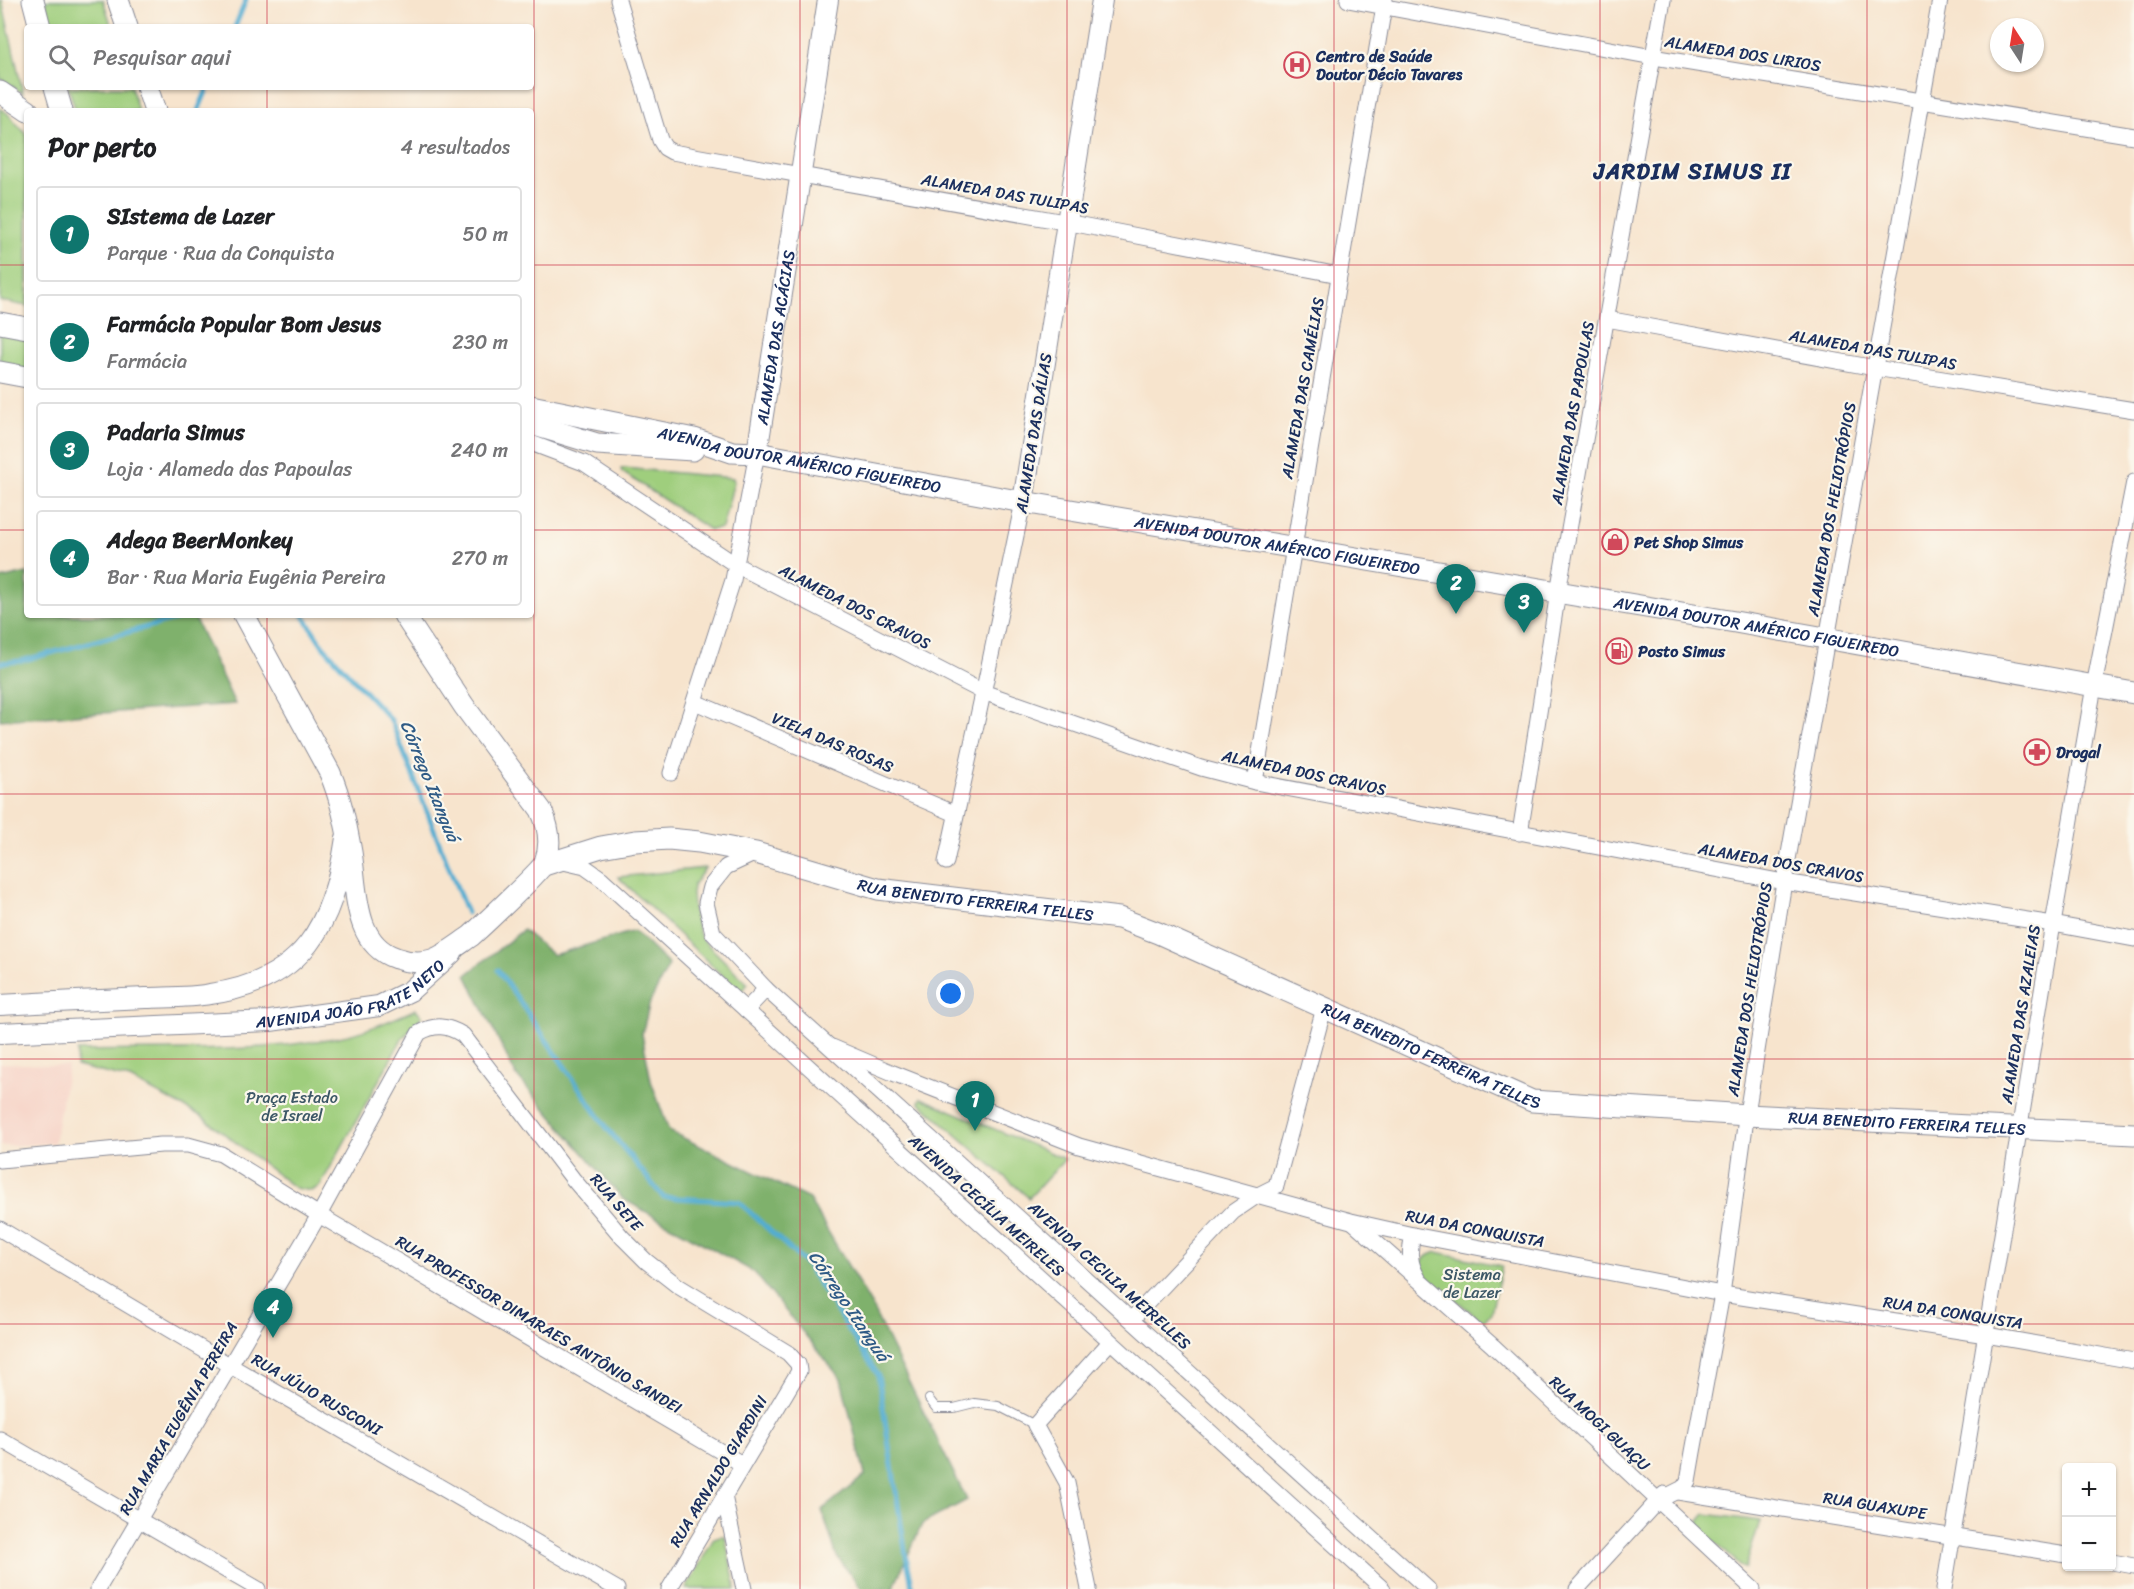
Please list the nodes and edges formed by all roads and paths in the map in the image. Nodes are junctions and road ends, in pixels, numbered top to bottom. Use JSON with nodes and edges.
{"nodes":[{"id":1,"x":33,"y":0,"type":"edge"},
{"id":2,"x":118,"y":0,"type":"edge"},
{"id":3,"x":618,"y":0,"type":"edge"},
{"id":4,"x":828,"y":0,"type":"edge"},
{"id":5,"x":1102,"y":0,"type":"edge"},
{"id":6,"x":1348,"y":0,"type":"edge"},
{"id":7,"x":1663,"y":0,"type":"edge"},
{"id":8,"x":1940,"y":0,"type":"edge"},
{"id":9,"x":1384,"y":3,"type":"edge"},
{"id":10,"x":39,"y":24,"type":"edge"},
{"id":11,"x":126,"y":24,"type":"edge"},
{"id":12,"x":1653,"y":57,"type":"junction"},
{"id":13,"x":56,"y":90,"type":"edge"},
{"id":14,"x":148,"y":90,"type":"edge"},
{"id":15,"x":0,"y":92,"type":"edge"},
{"id":16,"x":1922,"y":100,"type":"junction"},
{"id":17,"x":24,"y":108,"type":"edge"},
{"id":18,"x":61,"y":108,"type":"edge"},
{"id":19,"x":154,"y":108,"type":"edge"},
{"id":20,"x":2134,"y":136,"type":"edge"},
{"id":21,"x":800,"y":174,"type":"junction"},
{"id":22,"x":1066,"y":222,"type":"junction"},
{"id":23,"x":1339,"y":275,"type":"junction"},
{"id":24,"x":1607,"y":319,"type":"junction"},
{"id":25,"x":0,"y":323,"type":"edge"},
{"id":26,"x":24,"y":327,"type":"edge"},
{"id":27,"x":1875,"y":368,"type":"junction"},
{"id":28,"x":0,"y":372,"type":"edge"},
{"id":29,"x":24,"y":376,"type":"edge"},
{"id":30,"x":534,"y":407,"type":"edge"},
{"id":31,"x":2134,"y":410,"type":"edge"},
{"id":32,"x":534,"y":437,"type":"edge"},
{"id":33,"x":534,"y":438,"type":"edge"},
{"id":34,"x":732,"y":452,"type":"junction"},
{"id":35,"x":757,"y":453,"type":"junction"},
{"id":36,"x":2134,"y":482,"type":"edge"},
{"id":37,"x":1023,"y":502,"type":"junction"},
{"id":38,"x":1293,"y":549,"type":"junction"},
{"id":39,"x":736,"y":565,"type":"junction"},
{"id":40,"x":1558,"y":592,"type":"junction"},
{"id":41,"x":246,"y":618,"type":"edge"},
{"id":42,"x":406,"y":618,"type":"edge"},
{"id":43,"x":1826,"y":638,"type":"junction"},
{"id":44,"x":2094,"y":686,"type":"junction"},
{"id":45,"x":983,"y":692,"type":"junction"},
{"id":46,"x":2134,"y":693,"type":"edge"},
{"id":47,"x":695,"y":702,"type":"junction"},
{"id":48,"x":671,"y":773,"type":"dead end"},
{"id":49,"x":1255,"y":783,"type":"junction"},
{"id":50,"x":956,"y":814,"type":"junction"},
{"id":51,"x":347,"y":831,"type":"junction"},
{"id":52,"x":1520,"y":833,"type":"junction"},
{"id":53,"x":756,"y":853,"type":"junction"},
{"id":54,"x":946,"y":862,"type":"dead end"},
{"id":55,"x":552,"y":863,"type":"junction"},
{"id":56,"x":1784,"y":882,"type":"junction"},
{"id":57,"x":2053,"y":924,"type":"junction"},
{"id":58,"x":471,"y":935,"type":"junction"},
{"id":59,"x":2134,"y":939,"type":"edge"},
{"id":60,"x":766,"y":989,"type":"junction"},
{"id":61,"x":0,"y":1005,"type":"edge"},
{"id":62,"x":1324,"y":1008,"type":"junction"},
{"id":63,"x":746,"y":1010,"type":"junction"},
{"id":64,"x":438,"y":1026,"type":"joint"},
{"id":65,"x":0,"y":1033,"type":"edge"},
{"id":66,"x":832,"y":1047,"type":"junction"},
{"id":67,"x":1747,"y":1115,"type":"junction"},
{"id":68,"x":2020,"y":1127,"type":"junction"},
{"id":69,"x":2134,"y":1134,"type":"edge"},
{"id":70,"x":0,"y":1160,"type":"edge"},
{"id":71,"x":1258,"y":1195,"type":"junction"},
{"id":72,"x":319,"y":1215,"type":"junction"},
{"id":73,"x":1351,"y":1221,"type":"junction"},
{"id":74,"x":0,"y":1229,"type":"edge"},
{"id":75,"x":1413,"y":1234,"type":"junction"},
{"id":76,"x":1421,"y":1283,"type":"junction"},
{"id":77,"x":1722,"y":1294,"type":"junction"},
{"id":78,"x":1132,"y":1319,"type":"junction"},
{"id":79,"x":1986,"y":1335,"type":"junction"},
{"id":80,"x":1110,"y":1342,"type":"junction"},
{"id":81,"x":2134,"y":1361,"type":"edge"},
{"id":82,"x":230,"y":1365,"type":"junction"},
{"id":83,"x":799,"y":1371,"type":"joint"},
{"id":84,"x":929,"y":1399,"type":"dead end"},
{"id":85,"x":1035,"y":1425,"type":"junction"},
{"id":86,"x":0,"y":1439,"type":"edge"},
{"id":87,"x":1693,"y":1452,"type":"junction"},
{"id":88,"x":742,"y":1464,"type":"junction"},
{"id":89,"x":1677,"y":1492,"type":"junction"},
{"id":90,"x":724,"y":1496,"type":"junction"},
{"id":91,"x":1657,"y":1502,"type":"junction"},
{"id":92,"x":139,"y":1521,"type":"junction"},
{"id":93,"x":1952,"y":1536,"type":"junction"},
{"id":94,"x":2062,"y":1554,"type":"edge"},
{"id":95,"x":2116,"y":1563,"type":"edge"},
{"id":96,"x":2134,"y":1566,"type":"edge"},
{"id":97,"x":98,"y":1589,"type":"edge"},
{"id":98,"x":258,"y":1589,"type":"edge"},
{"id":99,"x":616,"y":1589,"type":"edge"},
{"id":100,"x":669,"y":1589,"type":"edge"},
{"id":101,"x":744,"y":1589,"type":"edge"},
{"id":102,"x":1089,"y":1589,"type":"edge"},
{"id":103,"x":1383,"y":1589,"type":"edge"},
{"id":104,"x":1428,"y":1589,"type":"edge"},
{"id":105,"x":1577,"y":1589,"type":"edge"},
{"id":106,"x":1753,"y":1589,"type":"edge"},
{"id":107,"x":1944,"y":1589,"type":"edge"}],
"edges":[{"from":1,"to":10,"type":"main road"},
{"from":2,"to":11,"type":"main road"},
{"from":3,"to":21,"type":"street","name":"ALAMEDA DAS TULIPAS"},
{"from":4,"to":21,"type":"street","name":"ALAMEDA DAS ACÁCIAS"},
{"from":5,"to":22,"type":"street","name":"ALAMEDA DAS DÁLIAS"},
{"from":6,"to":9,"type":"street","name":"ALAMEDA DOS LIRIOS"},
{"from":7,"to":12,"type":"street","name":"ALAMEDA DAS PAPOULAS"},
{"from":8,"to":16,"type":"street","name":"ALAMEDA DOS HELIOTRÓPIOS"},
{"from":9,"to":12,"type":"street","name":"ALAMEDA DOS LIRIOS"},
{"from":9,"to":23,"type":"street","name":"ALAMEDA DAS CAMÉLIAS"},
{"from":12,"to":16,"type":"street","name":"ALAMEDA DOS LIRIOS"},
{"from":12,"to":24,"type":"street","name":"ALAMEDA DAS PAPOULAS"},
{"from":13,"to":18,"type":"main road"},
{"from":14,"to":19,"type":"main road"},
{"from":15,"to":17,"type":"main road"},
{"from":16,"to":20,"type":"street","name":"ALAMEDA DOS LIRIOS"},
{"from":16,"to":27,"type":"street","name":"ALAMEDA DOS HELIOTRÓPIOS"},
{"from":21,"to":22,"type":"street","name":"ALAMEDA DAS TULIPAS"},
{"from":21,"to":35,"type":"street","name":"ALAMEDA DAS ACÁCIAS"},
{"from":22,"to":23,"type":"street","name":"ALAMEDA DAS TULIPAS"},
{"from":22,"to":37,"type":"street","name":"ALAMEDA DAS DÁLIAS"},
{"from":23,"to":38,"type":"street","name":"ALAMEDA DAS CAMÉLIAS"},
{"from":24,"to":27,"type":"street","name":"ALAMEDA DAS TULIPAS"},
{"from":24,"to":40,"type":"street","name":"ALAMEDA DAS PAPOULAS"},
{"from":25,"to":26,"type":"main road"},
{"from":27,"to":31,"type":"street","name":"ALAMEDA DAS TULIPAS"},
{"from":27,"to":43,"type":"street","name":"ALAMEDA DOS HELIOTRÓPIOS"},
{"from":28,"to":29,"type":"main road"},
{"from":30,"to":34,"type":"main road","name":"AVENIDA DOUTOR AMÉRICO FIGUEIREDO"},
{"from":32,"to":34,"type":"main road"},
{"from":33,"to":39,"type":"street","name":"ALAMEDA DOS CRAVOS"},
{"from":34,"to":35,"type":"main road","name":"AVENIDA DOUTOR AMÉRICO FIGUEIREDO"},
{"from":35,"to":37,"type":"main road","name":"AVENIDA DOUTOR AMÉRICO FIGUEIREDO"},
{"from":35,"to":39,"type":"street","name":"ALAMEDA DAS ACÁCIAS"},
{"from":36,"to":44,"type":"street","name":"ALAMEDA DAS AZALEIAS"},
{"from":37,"to":38,"type":"main road","name":"AVENIDA DOUTOR AMÉRICO FIGUEIREDO"},
{"from":37,"to":45,"type":"street","name":"ALAMEDA DAS DÁLIAS"},
{"from":38,"to":40,"type":"main road","name":"AVENIDA DOUTOR AMÉRICO FIGUEIREDO"},
{"from":38,"to":49,"type":"street","name":"ALAMEDA DAS CAMÉLIAS"},
{"from":39,"to":45,"type":"street","name":"ALAMEDA DOS CRAVOS"},
{"from":39,"to":47,"type":"street","name":"ALAMEDA DAS ACÁCIAS"},
{"from":40,"to":43,"type":"main road","name":"AVENIDA DOUTOR AMÉRICO FIGUEIREDO"},
{"from":40,"to":52,"type":"street","name":"ALAMEDA DAS PAPOULAS"},
{"from":41,"to":51,"type":"main road","name":"AVENIDA JOÃO FRATE NETO"},
{"from":42,"to":55,"type":"main road"},
{"from":43,"to":44,"type":"main road","name":"AVENIDA DOUTOR AMÉRICO FIGUEIREDO"},
{"from":43,"to":56,"type":"street","name":"ALAMEDA DOS HELIOTRÓPIOS"},
{"from":44,"to":46,"type":"main road","name":"AVENIDA DOUTOR AMÉRICO FIGUEIREDO"},
{"from":44,"to":57,"type":"street","name":"ALAMEDA DAS AZALEIAS"},
{"from":45,"to":49,"type":"street","name":"ALAMEDA DOS CRAVOS"},
{"from":45,"to":50,"type":"street","name":"ALAMEDA DAS DÁLIAS"},
{"from":47,"to":48,"type":"street","name":"ALAMEDA DAS ACÁCIAS"},
{"from":47,"to":50,"type":"street","name":"VIELA DAS ROSAS"},
{"from":49,"to":52,"type":"street","name":"ALAMEDA DOS CRAVOS"},
{"from":50,"to":54,"type":"street","name":"ALAMEDA DAS DÁLIAS"},
{"from":51,"to":58,"type":"main road"},
{"from":51,"to":61,"type":"street","name":"AVENIDA JOÃO FRATE NETO"},
{"from":52,"to":56,"type":"street","name":"ALAMEDA DOS CRAVOS"},
{"from":53,"to":55,"type":"main road","name":"RUA BENEDITO FERREIRA TELLES"},
{"from":53,"to":60,"type":"street","name":"AVENIDA CECILIA MEIRELLES"},
{"from":53,"to":62,"type":"main road","name":"RUA BENEDITO FERREIRA TELLES"},
{"from":55,"to":58,"type":"main road","name":"AVENIDA JOÃO FRATE NETO"},
{"from":55,"to":63,"type":"street","name":"AVENIDA CECÍLIA MEIRELES"},
{"from":56,"to":57,"type":"street","name":"ALAMEDA DOS CRAVOS"},
{"from":56,"to":67,"type":"street","name":"ALAMEDA DOS HELIOTRÓPIOS"},
{"from":57,"to":59,"type":"street","name":"ALAMEDA DOS CRAVOS"},
{"from":57,"to":68,"type":"street","name":"ALAMEDA DAS AZALEIAS"},
{"from":58,"to":65,"type":"street","name":"AVENIDA JOÃO FRATE NETO"},
{"from":60,"to":63,"type":"street"},
{"from":60,"to":66,"type":"street","name":"AVENIDA CECILIA MEIRELLES"},
{"from":62,"to":67,"type":"main road","name":"RUA BENEDITO FERREIRA TELLES"},
{"from":62,"to":71,"type":"street"},
{"from":63,"to":80,"type":"street","name":"AVENIDA CECÍLIA MEIRELES"},
{"from":64,"to":72,"type":"street","name":"RUA MARIA EUGÊNIA PEREIRA"},
{"from":64,"to":83,"type":"street","name":"RUA SETE"},
{"from":66,"to":71,"type":"street","name":"RUA DA CONQUISTA"},
{"from":66,"to":78,"type":"street","name":"AVENIDA CECILIA MEIRELLES"},
{"from":67,"to":68,"type":"main road","name":"RUA BENEDITO FERREIRA TELLES"},
{"from":67,"to":77,"type":"street","name":"ALAMEDA DOS HELIOTRÓPIOS"},
{"from":68,"to":69,"type":"main road","name":"RUA BENEDITO FERREIRA TELLES"},
{"from":68,"to":79,"type":"street","name":"ALAMEDA DAS AZALEIAS"},
{"from":70,"to":72,"type":"street","name":"RUA PROFESSOR DIMARAES ANTÔNIO SANDEI"},
{"from":71,"to":73,"type":"street","name":"RUA DA CONQUISTA"},
{"from":71,"to":78,"type":"street"},
{"from":72,"to":82,"type":"street","name":"RUA MARIA EUGÊNIA PEREIRA"},
{"from":72,"to":88,"type":"street","name":"RUA PROFESSOR DIMARAES ANTÔNIO SANDEI"},
{"from":73,"to":75,"type":"street","name":"RUA DA CONQUISTA"},
{"from":73,"to":76,"type":"street","name":"RUA MOGI GUAÇU"},
{"from":74,"to":82,"type":"street","name":"RUA JÚLIO RUSCONI"},
{"from":75,"to":76,"type":"street","name":"RUA MOGI GUAÇU"},
{"from":75,"to":77,"type":"street","name":"RUA DA CONQUISTA"},
{"from":76,"to":91,"type":"street","name":"RUA MOGI GUAÇU"},
{"from":77,"to":79,"type":"street","name":"RUA DA CONQUISTA"},
{"from":77,"to":87,"type":"street","name":"ALAMEDA DOS HELIOTRÓPIOS"},
{"from":78,"to":104,"type":"street","name":"AVENIDA CECILIA MEIRELLES"},
{"from":79,"to":81,"type":"street","name":"RUA DA CONQUISTA"},
{"from":79,"to":93,"type":"street","name":"ALAMEDA DAS AZALEIAS"},
{"from":80,"to":85,"type":"street"},
{"from":80,"to":103,"type":"street","name":"AVENIDA CECÍLIA MEIRELES"},
{"from":82,"to":92,"type":"street","name":"RUA MARIA EUGÊNIA PEREIRA"},
{"from":82,"to":99,"type":"street","name":"RUA JÚLIO RUSCONI"},
{"from":83,"to":88,"type":"street","name":"RUA ARNALDO GIARDINI"},
{"from":84,"to":85,"type":"lane"},
{"from":85,"to":102,"type":"street"},
{"from":86,"to":92,"type":"street"},
{"from":87,"to":89,"type":"street","name":"ALAMEDA DOS HELIOTRÓPIOS"},
{"from":87,"to":91,"type":"street","name":"ALAMEDA DOS HELIOTRÓPIOS"},
{"from":88,"to":90,"type":"street","name":"RUA ARNALDO GIARDINI"},
{"from":89,"to":91,"type":"street","name":"ALAMEDA DOS HELIOTRÓPIOS"},
{"from":89,"to":93,"type":"street","name":"RUA GUAXUPE"},
{"from":90,"to":100,"type":"street","name":"RUA ARNALDO GIARDINI"},
{"from":90,"to":101,"type":"street"},
{"from":91,"to":105,"type":"street","name":"ALAMEDA DOS HELIOTRÓPIOS"},
{"from":91,"to":106,"type":"street","name":"RUA MOGI GUAÇU"},
{"from":92,"to":97,"type":"street","name":"RUA MARIA EUGÊNIA PEREIRA"},
{"from":92,"to":98,"type":"street"},
{"from":93,"to":94,"type":"street","name":"RUA GUAXUPE"},
{"from":93,"to":107,"type":"street","name":"ALAMEDA DAS AZALEIAS"},
{"from":95,"to":96,"type":"street"}]}
